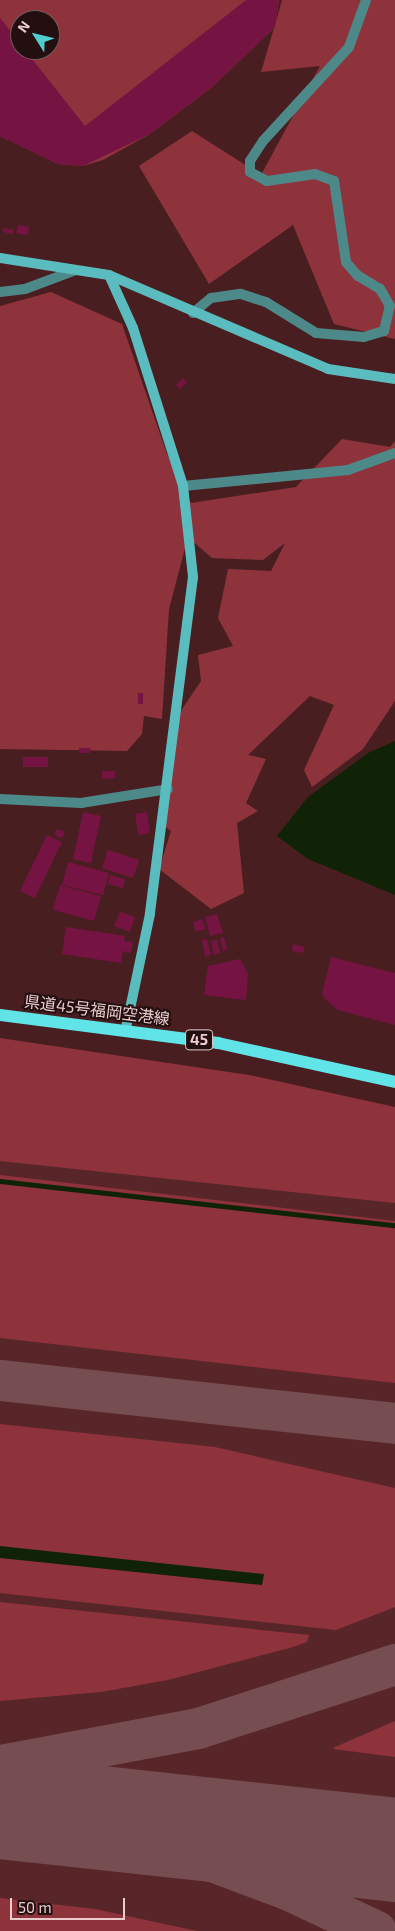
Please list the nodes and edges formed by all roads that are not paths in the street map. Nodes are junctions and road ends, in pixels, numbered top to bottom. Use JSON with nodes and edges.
{"nodes":[{"id":1,"x":366,"y":0,"type":"edge"},
{"id":2,"x":0,"y":258,"type":"edge"},
{"id":3,"x":76,"y":270,"type":"junction"},
{"id":4,"x":109,"y":275,"type":"junction"},
{"id":5,"x":0,"y":292,"type":"edge"},
{"id":6,"x":193,"y":312,"type":"junction"},
{"id":7,"x":395,"y":379,"type":"edge"},
{"id":8,"x":395,"y":453,"type":"edge"},
{"id":9,"x":184,"y":486,"type":"junction"},
{"id":10,"x":168,"y":789,"type":"junction"},
{"id":11,"x":0,"y":799,"type":"edge"},
{"id":12,"x":0,"y":1015,"type":"edge"},
{"id":13,"x":126,"y":1028,"type":"junction"},
{"id":14,"x":395,"y":1082,"type":"edge"}],
"edges":[{"from":1,"to":6,"type":"street"},
{"from":2,"to":3,"type":"street"},
{"from":3,"to":4,"type":"street"},
{"from":3,"to":5,"type":"street"},
{"from":4,"to":6,"type":"street"},
{"from":4,"to":9,"type":"street"},
{"from":6,"to":7,"type":"street"},
{"from":8,"to":9,"type":"street"},
{"from":9,"to":10,"type":"street"},
{"from":10,"to":11,"type":"street"},
{"from":10,"to":13,"type":"street"},
{"from":12,"to":13,"type":"main road","name":"県道45号福岡空港線","number":"45"},
{"from":13,"to":14,"type":"main road","name":"県道45号福岡空港線","number":"45"}]}
